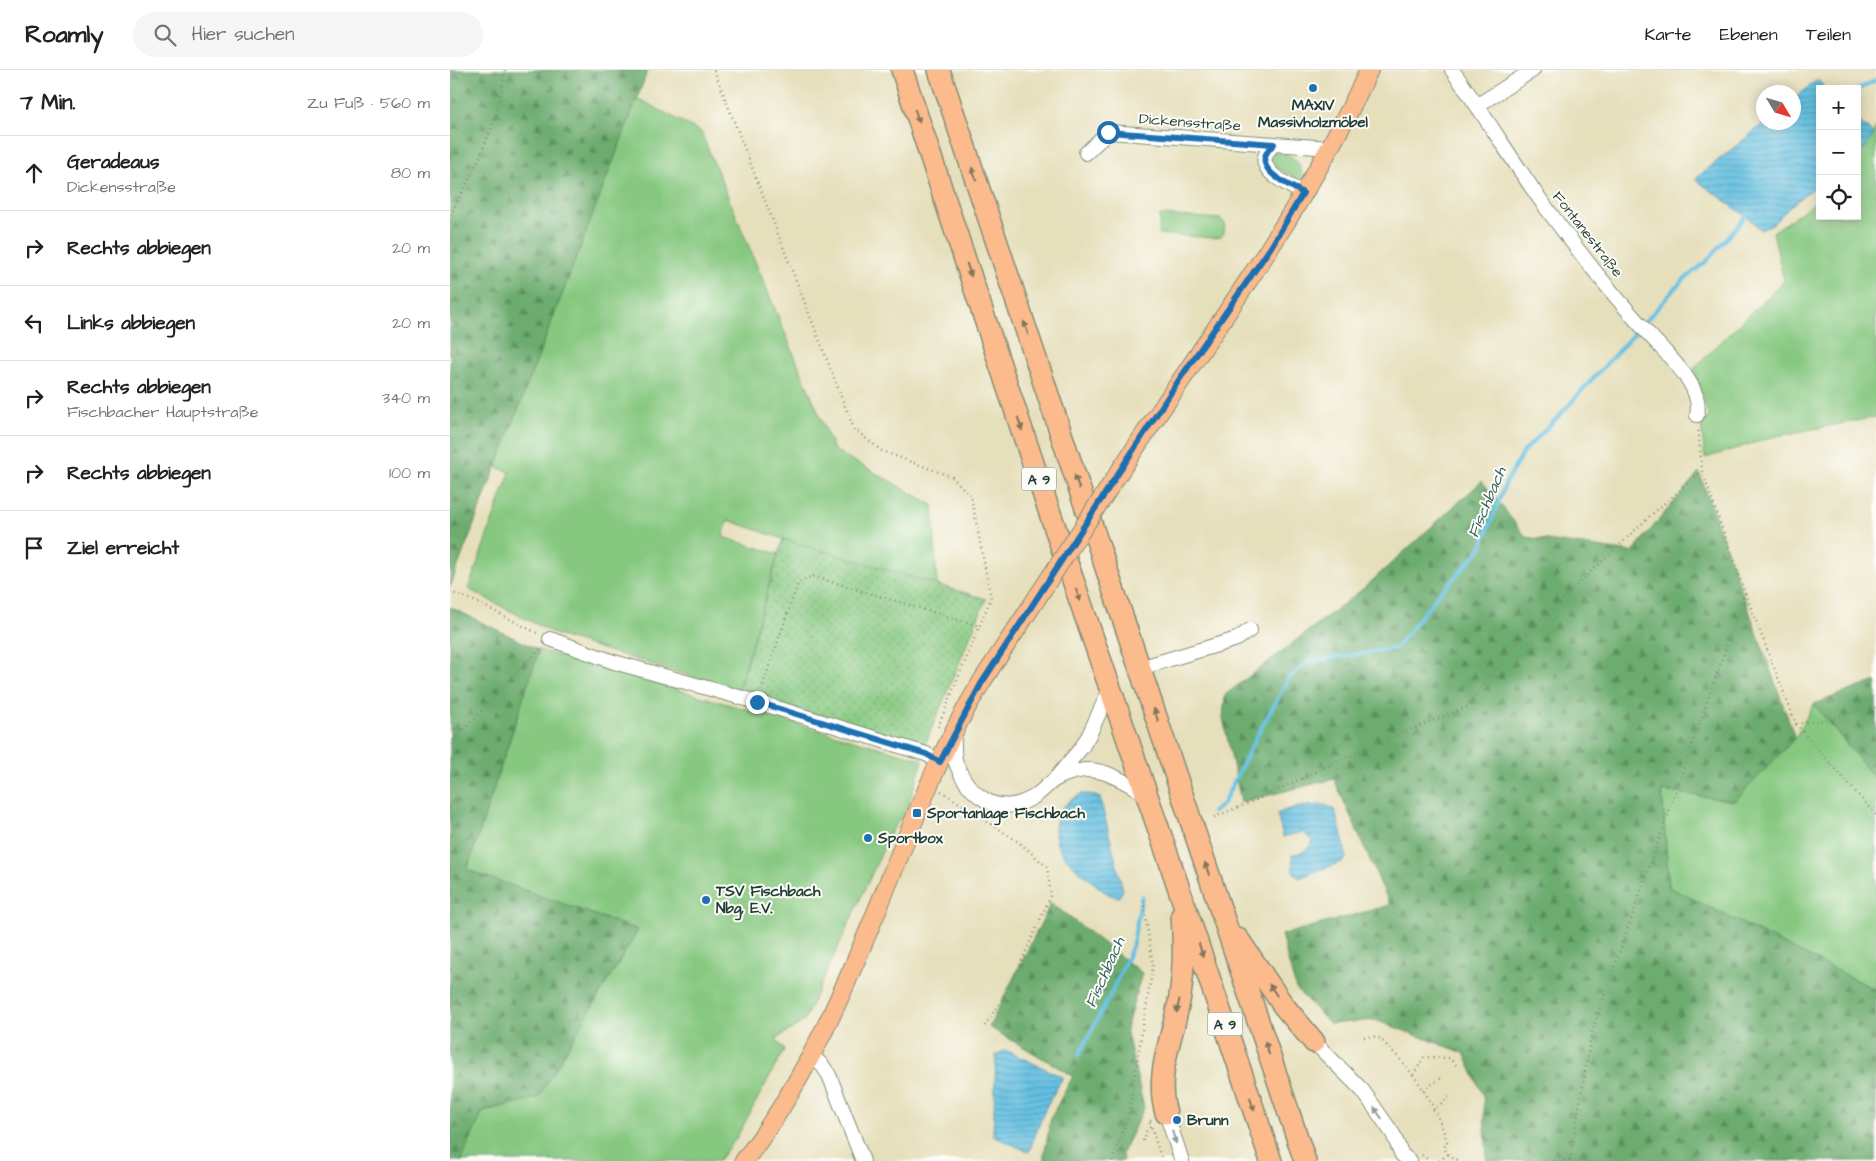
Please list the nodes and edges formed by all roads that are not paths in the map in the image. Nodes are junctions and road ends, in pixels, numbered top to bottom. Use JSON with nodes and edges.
{"nodes":[{"id":1,"x":902,"y":70,"type":"edge"},
{"id":2,"x":939,"y":70,"type":"edge"},
{"id":3,"x":1369,"y":70,"type":"edge"},
{"id":4,"x":1452,"y":70,"type":"edge"},
{"id":5,"x":1533,"y":70,"type":"edge"},
{"id":6,"x":1478,"y":105,"type":"junction"},
{"id":7,"x":1274,"y":144,"type":"junction"},
{"id":8,"x":1330,"y":148,"type":"junction"},
{"id":9,"x":1086,"y":153,"type":"dead end"},
{"id":10,"x":1303,"y":193,"type":"junction"},
{"id":11,"x":1697,"y":415,"type":"road end"},
{"id":12,"x":1250,"y":630,"type":"dead end"},
{"id":13,"x":550,"y":639,"type":"road end"},
{"id":14,"x":1140,"y":668,"type":"junction"},
{"id":15,"x":1110,"y":689,"type":"junction"},
{"id":16,"x":946,"y":730,"type":"junction"},
{"id":17,"x":940,"y":762,"type":"junction"},
{"id":18,"x":1056,"y":778,"type":"junction"},
{"id":19,"x":1146,"y":794,"type":"junction"},
{"id":20,"x":1180,"y":887,"type":"junction"},
{"id":21,"x":1223,"y":916,"type":"junction"},
{"id":22,"x":1314,"y":1042,"type":"joint"},
{"id":23,"x":812,"y":1056,"type":"junction"},
{"id":24,"x":1163,"y":1122,"type":"joint"},
{"id":25,"x":744,"y":1161,"type":"edge"},
{"id":26,"x":863,"y":1161,"type":"edge"},
{"id":27,"x":1182,"y":1161,"type":"edge"},
{"id":28,"x":1271,"y":1161,"type":"edge"},
{"id":29,"x":1305,"y":1161,"type":"edge"},
{"id":30,"x":1410,"y":1161,"type":"edge"}],
"edges":[{"from":1,"to":15,"type":"highway","number":"A 9","one_way":true},
{"from":14,"to":2,"type":"highway","number":"A 9","one_way":true},
{"from":3,"to":8,"type":"main road"},
{"from":4,"to":6,"type":"street","name":"Fontanestraße"},
{"from":5,"to":6,"type":"street"},
{"from":6,"to":11,"type":"street","name":"Fontanestraße"},
{"from":7,"to":8,"type":"street","name":"Dickensstraße"},
{"from":7,"to":9,"type":"street","name":"Dickensstraße"},
{"from":7,"to":10,"type":"street"},
{"from":8,"to":10,"type":"main road"},
{"from":10,"to":16,"type":"main road","bridge":true},
{"from":12,"to":14,"type":"street"},
{"from":13,"to":17,"type":"street"},
{"from":21,"to":14,"type":"highway","number":"A 9","one_way":true},
{"from":15,"to":18,"type":"street"},
{"from":15,"to":19,"type":"highway","number":"A 9"},
{"from":16,"to":17,"type":"main road"},
{"from":16,"to":18,"type":"street"},
{"from":17,"to":23,"type":"main road"},
{"from":18,"to":19,"type":"street"},
{"from":19,"to":20,"type":"highway","number":"A 9"},
{"from":20,"to":24,"type":"highway","one_way":true},
{"from":20,"to":28,"type":"highway","number":"A 9","one_way":true},
{"from":22,"to":21,"type":"highway","one_way":true},
{"from":29,"to":21,"type":"highway","number":"A 9","one_way":true},
{"from":30,"to":22,"type":"street","one_way":true},
{"from":23,"to":25,"type":"main road"},
{"from":23,"to":26,"type":"street"},
{"from":24,"to":27,"type":"street","one_way":true}]}
